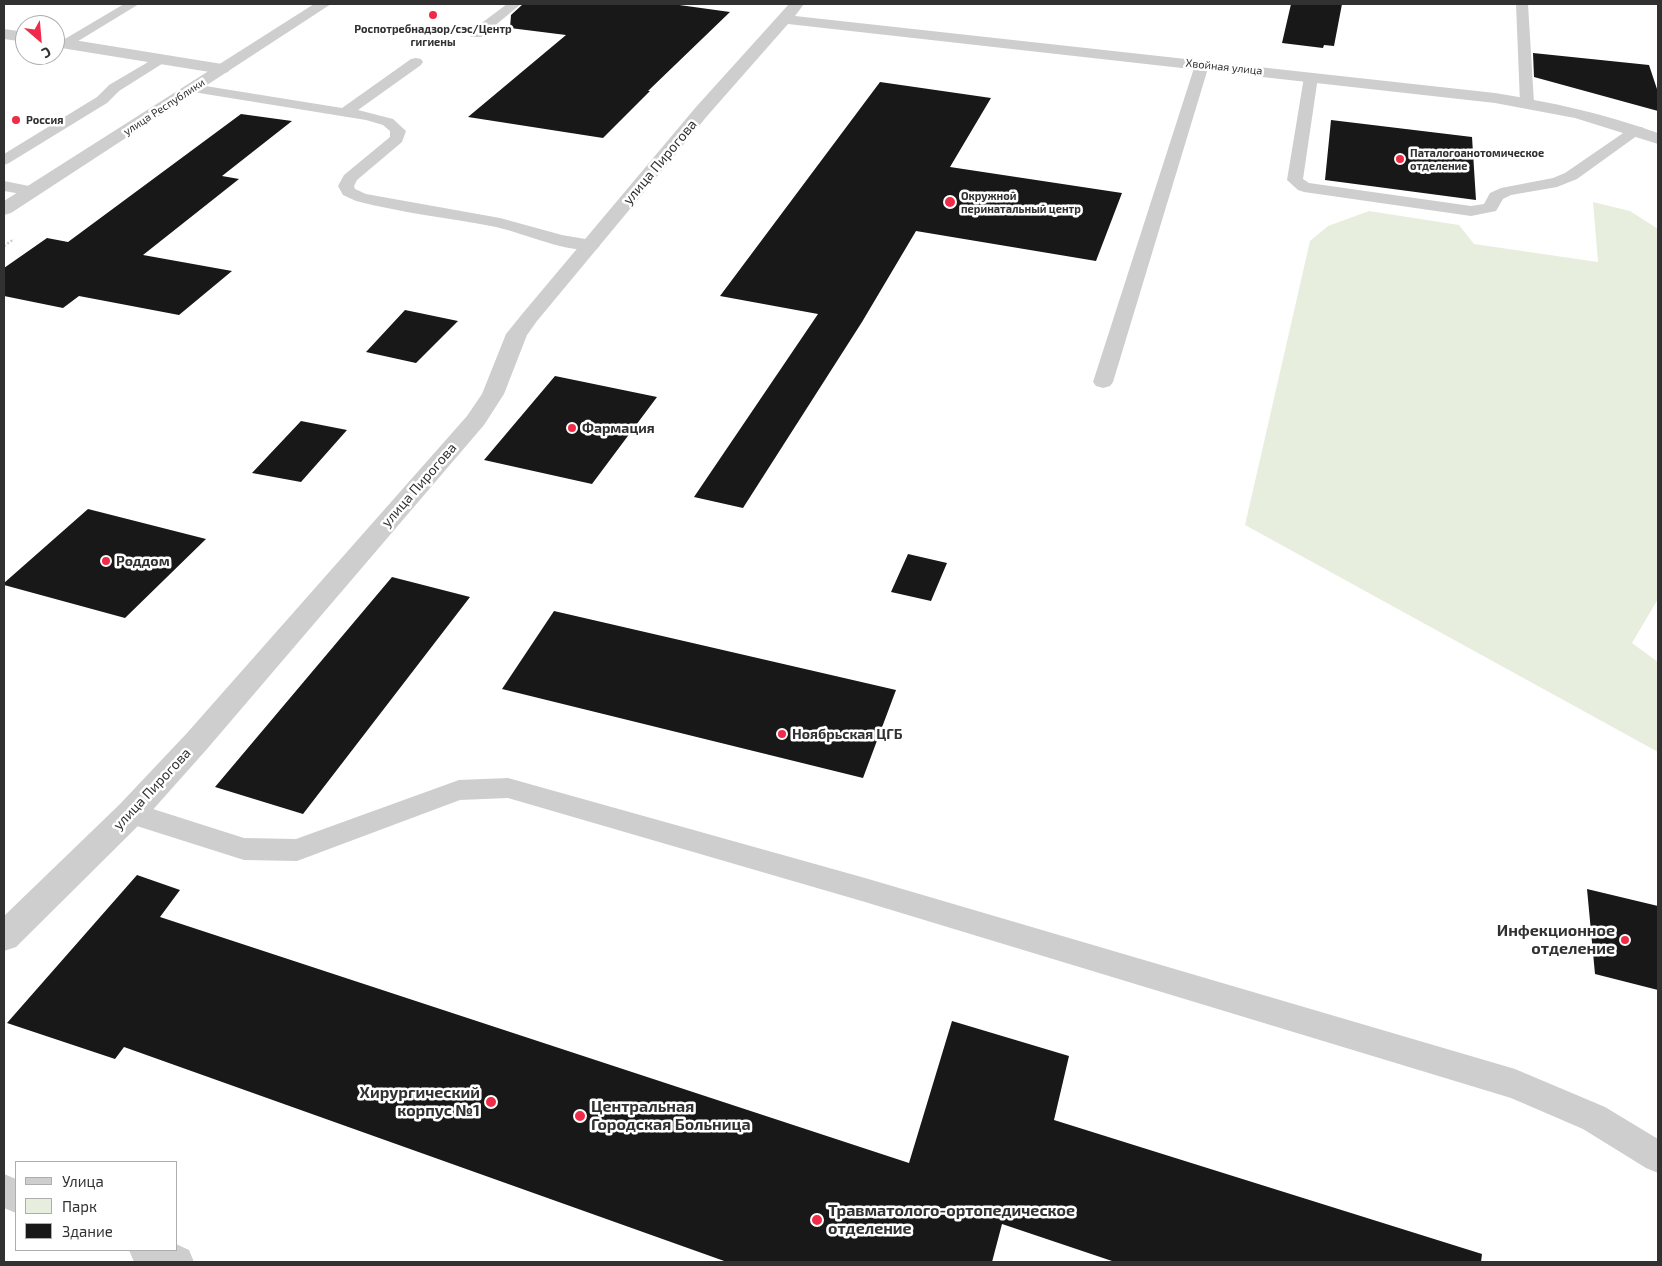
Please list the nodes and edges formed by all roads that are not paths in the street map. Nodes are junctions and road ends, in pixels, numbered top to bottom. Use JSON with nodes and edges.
{"nodes":[{"id":1,"x":133,"y":4,"type":"edge"},
{"id":2,"x":324,"y":4,"type":"edge"},
{"id":3,"x":515,"y":4,"type":"edge"},
{"id":4,"x":1522,"y":4,"type":"edge"},
{"id":5,"x":791,"y":11,"type":"edge"},
{"id":6,"x":476,"y":34,"type":"dead end"},
{"id":7,"x":65,"y":39,"type":"edge"},
{"id":8,"x":65,"y":43,"type":"edge"},
{"id":9,"x":160,"y":59,"type":"junction"},
{"id":10,"x":416,"y":62,"type":"dead end"},
{"id":11,"x":1202,"y":65,"type":"junction"},
{"id":12,"x":222,"y":69,"type":"junction"},
{"id":13,"x":1310,"y":77,"type":"junction"},
{"id":14,"x":193,"y":88,"type":"junction"},
{"id":15,"x":1527,"y":104,"type":"junction"},
{"id":16,"x":345,"y":113,"type":"junction"},
{"id":17,"x":1658,"y":121,"type":"edge"},
{"id":18,"x":1638,"y":130,"type":"junction"},
{"id":19,"x":1658,"y":139,"type":"edge"},
{"id":20,"x":4,"y":160,"type":"edge"},
{"id":21,"x":4,"y":186,"type":"edge"},
{"id":22,"x":33,"y":191,"type":"junction"},
{"id":23,"x":4,"y":209,"type":"edge"},
{"id":24,"x":591,"y":245,"type":"junction"},
{"id":25,"x":1103,"y":382,"type":"dead end"},
{"id":26,"x":131,"y":813,"type":"junction"},
{"id":27,"x":4,"y":937,"type":"edge"},
{"id":28,"x":1658,"y":1157,"type":"edge"},
{"id":29,"x":148,"y":1251,"type":"edge"},
{"id":30,"x":176,"y":1262,"type":"edge"}],
"edges":[{"from":1,"to":7,"type":"lane"},
{"from":2,"to":12,"type":"street","name":"улица Республики"},
{"from":3,"to":6,"type":"lane"},
{"from":4,"to":15,"type":"lane"},
{"from":5,"to":11,"type":"street","name":"Хвойная улица"},
{"from":5,"to":24,"type":"street","name":"улица Пирогова"},
{"from":8,"to":9,"type":"street"},
{"from":9,"to":12,"type":"street"},
{"from":9,"to":20,"type":"lane"},
{"from":10,"to":16,"type":"lane"},
{"from":11,"to":13,"type":"street","name":"Хвойная улица"},
{"from":11,"to":25,"type":"lane"},
{"from":12,"to":14,"type":"street","name":"улица Республики"},
{"from":13,"to":15,"type":"street","name":"Хвойная улица"},
{"from":13,"to":18,"type":"lane"},
{"from":14,"to":16,"type":"lane"},
{"from":14,"to":22,"type":"street","name":"улица Республики"},
{"from":15,"to":18,"type":"street","name":"Хвойная улица"},
{"from":16,"to":24,"type":"lane"},
{"from":17,"to":18,"type":"street"},
{"from":18,"to":19,"type":"street","name":"Хвойная улица"},
{"from":21,"to":22,"type":"lane"},
{"from":22,"to":23,"type":"street","name":"улица Республики"},
{"from":24,"to":26,"type":"street","name":"улица Пирогова"},
{"from":26,"to":27,"type":"street","name":"улица Пирогова"},
{"from":26,"to":28,"type":"lane"},
{"from":29,"to":30,"type":"lane"}]}
